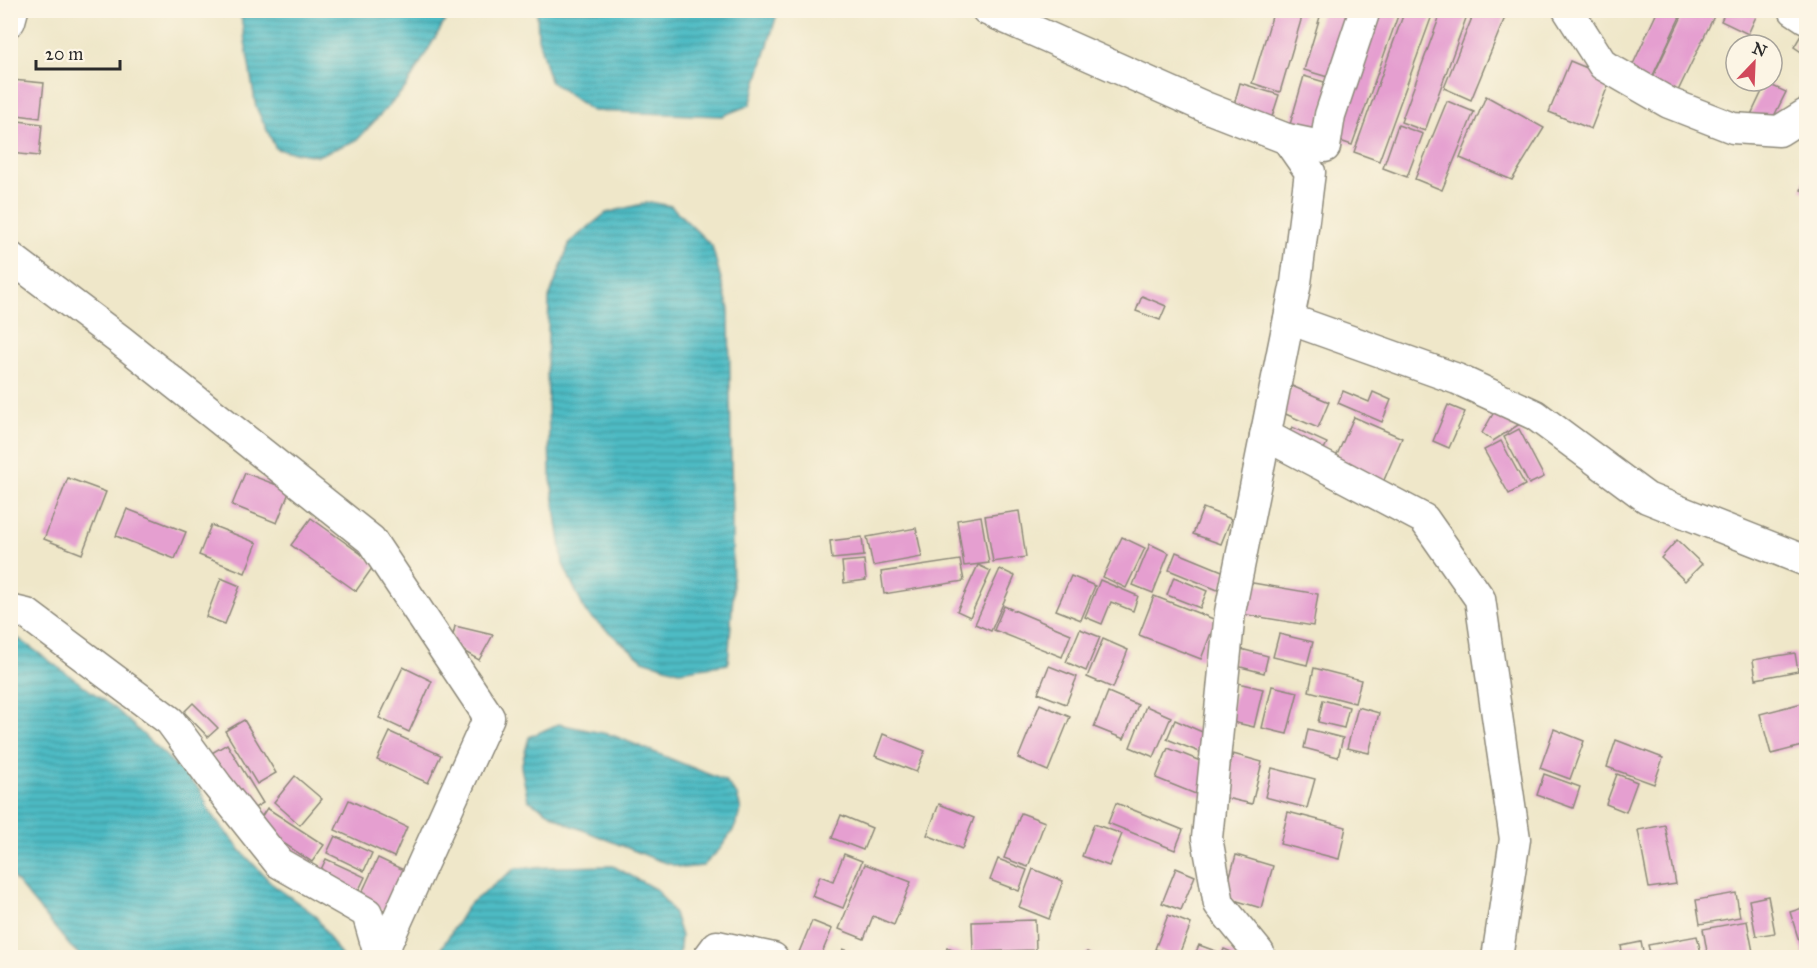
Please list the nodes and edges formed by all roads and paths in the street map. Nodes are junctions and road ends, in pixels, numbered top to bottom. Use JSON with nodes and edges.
{"nodes":[{"id":1,"x":13,"y":10,"type":"edge"},
{"id":2,"x":987,"y":10,"type":"edge"},
{"id":3,"x":1365,"y":10,"type":"edge"},
{"id":4,"x":1568,"y":10,"type":"edge"},
{"id":5,"x":1794,"y":10,"type":"edge"},
{"id":6,"x":1806,"y":18,"type":"edge"},
{"id":7,"x":10,"y":21,"type":"edge"},
{"id":8,"x":1806,"y":114,"type":"edge"},
{"id":9,"x":1287,"y":139,"type":"junction"},
{"id":10,"x":10,"y":257,"type":"edge"},
{"id":11,"x":1288,"y":319,"type":"junction"},
{"id":12,"x":1265,"y":435,"type":"junction"},
{"id":13,"x":1806,"y":561,"type":"edge"},
{"id":14,"x":10,"y":610,"type":"edge"},
{"id":15,"x":380,"y":957,"type":"edge"},
{"id":16,"x":708,"y":957,"type":"edge"},
{"id":17,"x":773,"y":957,"type":"edge"},
{"id":18,"x":1260,"y":957,"type":"edge"},
{"id":19,"x":1497,"y":957,"type":"edge"}],
"edges":[{"from":1,"to":7,"type":"street"},
{"from":2,"to":9,"type":"street"},
{"from":3,"to":9,"type":"street"},
{"from":4,"to":8,"type":"street"},
{"from":5,"to":6,"type":"street"},
{"from":9,"to":11,"type":"street"},
{"from":10,"to":15,"type":"street"},
{"from":11,"to":12,"type":"street"},
{"from":11,"to":13,"type":"street"},
{"from":12,"to":18,"type":"street"},
{"from":12,"to":19,"type":"street"},
{"from":14,"to":15,"type":"street"},
{"from":16,"to":17,"type":"street"}]}
